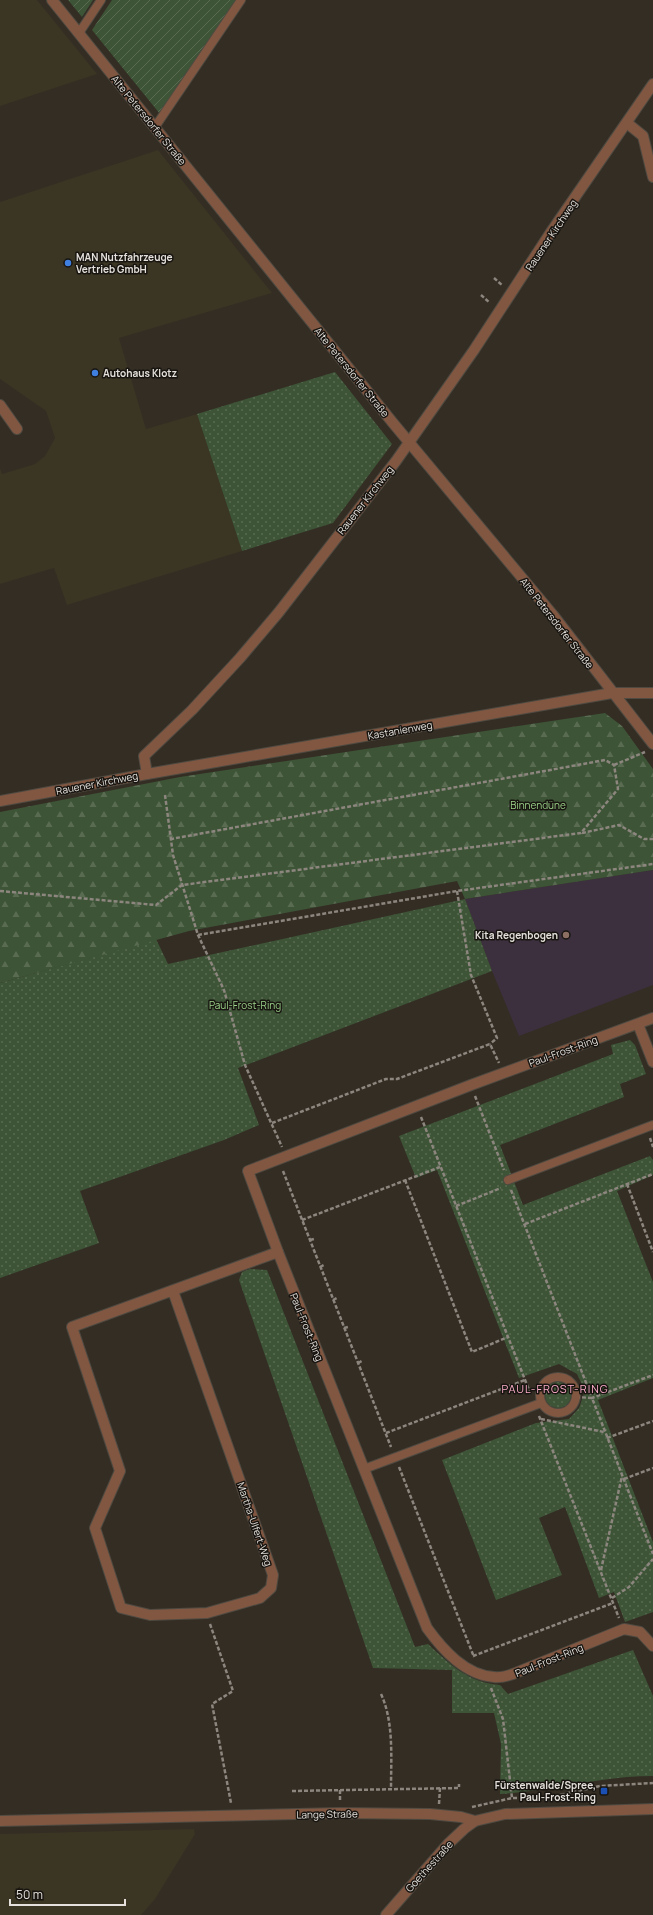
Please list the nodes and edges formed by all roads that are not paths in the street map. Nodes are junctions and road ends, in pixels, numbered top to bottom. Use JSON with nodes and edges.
{"nodes":[{"id":1,"x":52,"y":0,"type":"edge"},
{"id":2,"x":101,"y":0,"type":"edge"},
{"id":3,"x":241,"y":0,"type":"edge"},
{"id":4,"x":79,"y":33,"type":"junction"},
{"id":5,"x":653,"y":84,"type":"edge"},
{"id":6,"x":626,"y":123,"type":"junction"},
{"id":7,"x":155,"y":127,"type":"junction"},
{"id":8,"x":653,"y":177,"type":"edge"},
{"id":9,"x":0,"y":405,"type":"edge"},
{"id":10,"x":17,"y":429,"type":"dead end"},
{"id":11,"x":409,"y":442,"type":"junction"},
{"id":12,"x":612,"y":693,"type":"junction"},
{"id":13,"x":653,"y":693,"type":"edge"},
{"id":14,"x":650,"y":748,"type":"edge"},
{"id":15,"x":147,"y":774,"type":"junction"},
{"id":16,"x":0,"y":801,"type":"edge"},
{"id":17,"x":653,"y":1018,"type":"edge"},
{"id":18,"x":638,"y":1024,"type":"junction"},
{"id":19,"x":653,"y":1062,"type":"edge"},
{"id":20,"x":653,"y":1125,"type":"edge"},
{"id":21,"x":509,"y":1182,"type":"road end"},
{"id":22,"x":278,"y":1252,"type":"junction"},
{"id":23,"x":173,"y":1291,"type":"junction"},
{"id":24,"x":538,"y":1404,"type":"junction"},
{"id":25,"x":364,"y":1469,"type":"junction"},
{"id":26,"x":653,"y":1646,"type":"edge"},
{"id":27,"x":653,"y":1809,"type":"edge"},
{"id":28,"x":0,"y":1821,"type":"edge"},
{"id":29,"x":475,"y":1821,"type":"junction"},
{"id":30,"x":386,"y":1915,"type":"edge"}],
"edges":[{"from":1,"to":4,"type":"street","name":"Alte Petersdorfer Straße"},
{"from":2,"to":4,"type":"lane"},
{"from":3,"to":7,"type":"lane"},
{"from":4,"to":7,"type":"street","name":"Alte Petersdorfer Straße"},
{"from":5,"to":6,"type":"street","name":"Rauener Kirchweg"},
{"from":6,"to":8,"type":"street"},
{"from":6,"to":11,"type":"street","name":"Rauener Kirchweg"},
{"from":7,"to":11,"type":"street","name":"Alte Petersdorfer Straße"},
{"from":9,"to":10,"type":"street"},
{"from":11,"to":12,"type":"street","name":"Alte Petersdorfer Straße"},
{"from":11,"to":15,"type":"street","name":"Rauener Kirchweg"},
{"from":12,"to":13,"type":"street","name":"Kastanienweg"},
{"from":12,"to":14,"type":"street","name":"Alte Petersdorfer Straße"},
{"from":12,"to":15,"type":"street","name":"Kastanienweg"},
{"from":15,"to":16,"type":"street","name":"Rauener Kirchweg"},
{"from":17,"to":18,"type":"street","name":"Paul-Frost-Ring"},
{"from":18,"to":19,"type":"street"},
{"from":18,"to":22,"type":"street","name":"Paul-Frost-Ring"},
{"from":20,"to":21,"type":"lane"},
{"from":22,"to":23,"type":"street","name":"Martha-Ulfert-Weg"},
{"from":22,"to":25,"type":"street","name":"Paul-Frost-Ring"},
{"from":23,"to":23,"type":"street","name":"Martha-Ulfert-Weg"},
{"from":24,"to":24,"type":"lane"},
{"from":24,"to":25,"type":"lane"},
{"from":25,"to":26,"type":"street","name":"Paul-Frost-Ring"},
{"from":27,"to":29,"type":"street","name":"Lange Straße"},
{"from":28,"to":29,"type":"street","name":"Lange Straße"},
{"from":29,"to":30,"type":"street","name":"Goethestraße"}]}
